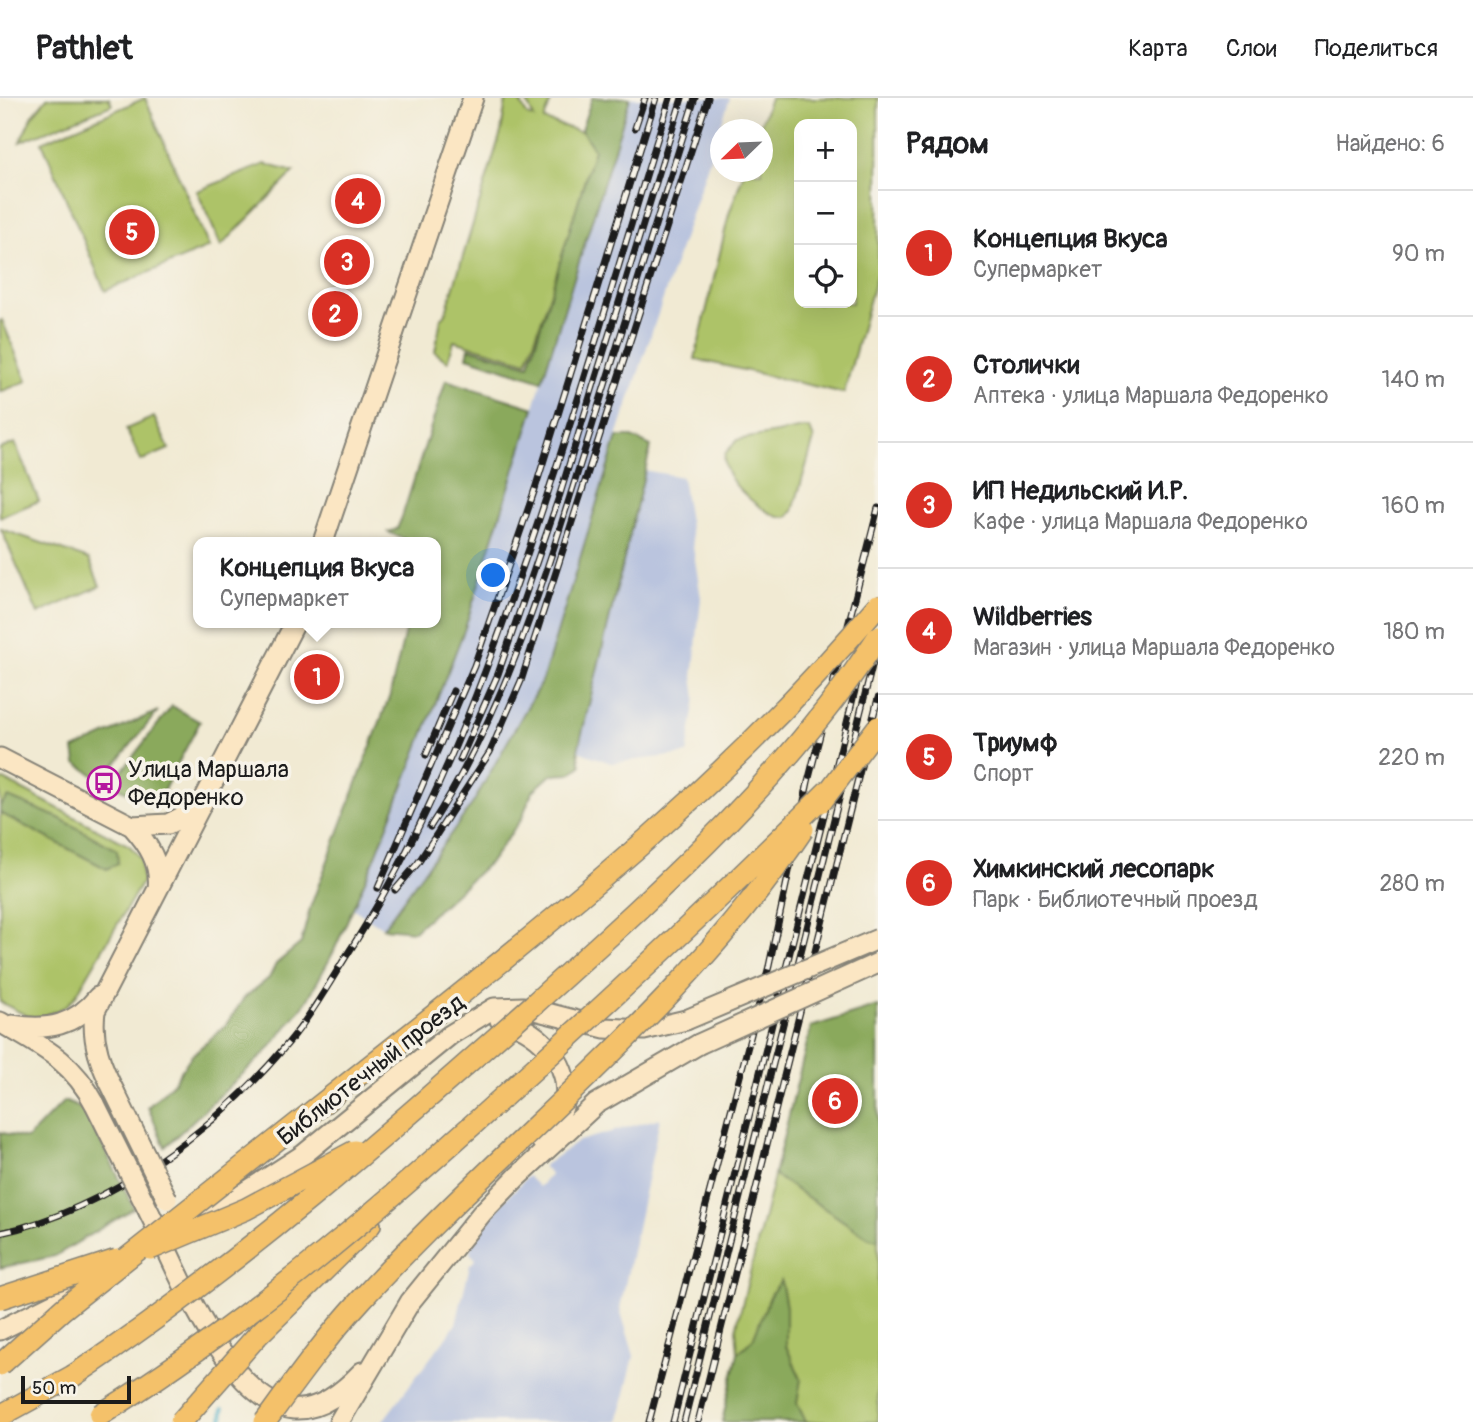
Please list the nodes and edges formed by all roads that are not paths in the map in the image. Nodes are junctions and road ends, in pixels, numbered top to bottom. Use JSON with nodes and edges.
{"nodes":[{"id":1,"x":473,"y":98,"type":"edge"},
{"id":2,"x":325,"y":537,"type":"edge"},
{"id":3,"x":878,"y":605,"type":"edge"},
{"id":4,"x":292,"y":628,"type":"edge"},
{"id":5,"x":878,"y":637,"type":"edge"},
{"id":6,"x":878,"y":727,"type":"edge"},
{"id":7,"x":5,"y":762,"type":"edge"},
{"id":8,"x":828,"y":791,"type":"junction"},
{"id":9,"x":199,"y":808,"type":"junction"},
{"id":10,"x":132,"y":826,"type":"junction"},
{"id":11,"x":158,"y":889,"type":"junction"},
{"id":12,"x":878,"y":939,"type":"edge"},
{"id":13,"x":878,"y":963,"type":"edge"},
{"id":14,"x":103,"y":991,"type":"junction"},
{"id":15,"x":467,"y":1022,"type":"junction"},
{"id":16,"x":2,"y":1023,"type":"edge"},
{"id":17,"x":412,"y":1113,"type":"junction"},
{"id":18,"x":517,"y":1177,"type":"junction"},
{"id":19,"x":412,"y":1181,"type":"junction"},
{"id":20,"x":213,"y":1214,"type":"junction"},
{"id":21,"x":164,"y":1242,"type":"junction"},
{"id":22,"x":0,"y":1298,"type":"edge"},
{"id":23,"x":39,"y":1312,"type":"junction"},
{"id":24,"x":0,"y":1330,"type":"edge"},
{"id":25,"x":0,"y":1338,"type":"edge"},
{"id":26,"x":382,"y":1352,"type":"junction"},
{"id":27,"x":0,"y":1366,"type":"edge"},
{"id":28,"x":0,"y":1416,"type":"edge"},
{"id":29,"x":94,"y":1419,"type":"edge"},
{"id":30,"x":181,"y":1422,"type":"edge"},
{"id":31,"x":265,"y":1422,"type":"edge"},
{"id":32,"x":339,"y":1422,"type":"edge"}],
"edges":[{"from":1,"to":2,"type":"street"},
{"from":3,"to":27,"type":"main road","bridge":true},
{"from":4,"to":9,"type":"street"},
{"from":5,"to":17,"type":"main road","bridge":true},
{"from":6,"to":8,"type":"main road","bridge":true},
{"from":7,"to":10,"type":"street"},
{"from":8,"to":19,"type":"main road","bridge":true},
{"from":8,"to":31,"type":"main road","bridge":true},
{"from":9,"to":10,"type":"street"},
{"from":9,"to":11,"type":"street"},
{"from":10,"to":11,"type":"street"},
{"from":11,"to":14,"type":"street"},
{"from":12,"to":15,"type":"street","name":"Библиотечный проезд","bridge":true},
{"from":13,"to":18,"type":"street","bridge":true},
{"from":14,"to":16,"type":"street"},
{"from":14,"to":20,"type":"street","bridge":true},
{"from":15,"to":18,"type":"street"},
{"from":15,"to":20,"type":"street","name":"Библиотечный проезд"},
{"from":16,"to":21,"type":"street","bridge":true},
{"from":17,"to":22,"type":"main road","bridge":true},
{"from":17,"to":28,"type":"main road","bridge":true},
{"from":18,"to":26,"type":"street"},
{"from":19,"to":29,"type":"main road","bridge":true},
{"from":19,"to":30,"type":"main road","bridge":true},
{"from":20,"to":21,"type":"street","name":"Библиотечный проезд"},
{"from":21,"to":23,"type":"street","name":"Библиотечный проезд"},
{"from":21,"to":26,"type":"street"},
{"from":23,"to":24,"type":"street"},
{"from":23,"to":25,"type":"street"},
{"from":26,"to":32,"type":"street"}]}
